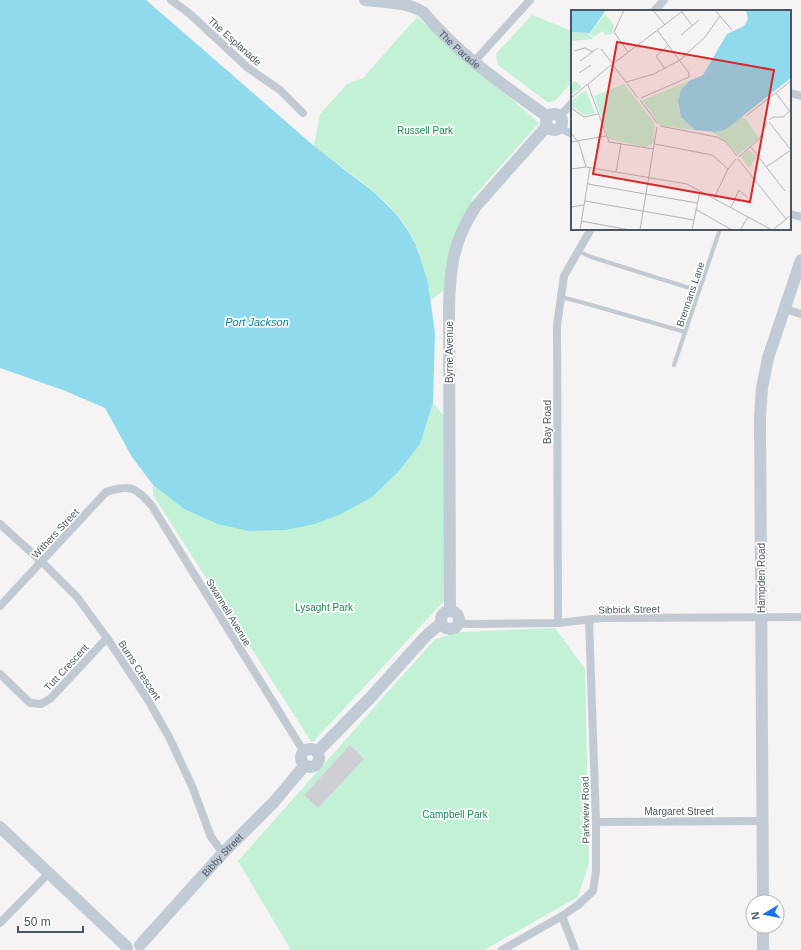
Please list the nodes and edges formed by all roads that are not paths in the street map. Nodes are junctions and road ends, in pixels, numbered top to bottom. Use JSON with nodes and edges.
{"nodes":[{"id":1,"x":171,"y":0,"type":"edge"},
{"id":2,"x":366,"y":0,"type":"edge"},
{"id":3,"x":530,"y":0,"type":"edge"},
{"id":4,"x":664,"y":0,"type":"edge"},
{"id":5,"x":655,"y":10,"type":"edge"},
{"id":6,"x":473,"y":63,"type":"junction"},
{"id":7,"x":791,"y":93,"type":"edge"},
{"id":8,"x":801,"y":96,"type":"edge"},
{"id":9,"x":571,"y":104,"type":"edge"},
{"id":10,"x":303,"y":113,"type":"dead end"},
{"id":11,"x":554,"y":122,"type":"junction"},
{"id":12,"x":571,"y":133,"type":"edge"},
{"id":13,"x":791,"y":214,"type":"edge"},
{"id":14,"x":801,"y":217,"type":"edge"},
{"id":15,"x":590,"y":230,"type":"edge"},
{"id":16,"x":720,"y":230,"type":"edge"},
{"id":17,"x":578,"y":251,"type":"junction"},
{"id":18,"x":801,"y":260,"type":"edge"},
{"id":19,"x":699,"y":290,"type":"junction"},
{"id":20,"x":561,"y":297,"type":"junction"},
{"id":21,"x":785,"y":309,"type":"junction"},
{"id":22,"x":801,"y":314,"type":"edge"},
{"id":23,"x":685,"y":332,"type":"junction"},
{"id":24,"x":674,"y":365,"type":"dead end"},
{"id":25,"x":131,"y":488,"type":"joint"},
{"id":26,"x":0,"y":524,"type":"edge"},
{"id":27,"x":42,"y":562,"type":"junction"},
{"id":28,"x":0,"y":606,"type":"edge"},
{"id":29,"x":450,"y":611,"type":"junction"},
{"id":30,"x":801,"y":617,"type":"edge"},
{"id":31,"x":761,"y":618,"type":"junction"},
{"id":32,"x":589,"y":620,"type":"junction"},
{"id":33,"x":441,"y":623,"type":"junction"},
{"id":34,"x":458,"y":623,"type":"junction"},
{"id":35,"x":558,"y":623,"type":"junction"},
{"id":36,"x":107,"y":638,"type":"junction"},
{"id":37,"x":0,"y":674,"type":"edge"},
{"id":38,"x":304,"y":752,"type":"junction"},
{"id":39,"x":317,"y":752,"type":"junction"},
{"id":40,"x":305,"y":765,"type":"junction"},
{"id":41,"x":762,"y":821,"type":"junction"},
{"id":42,"x":596,"y":822,"type":"junction"},
{"id":43,"x":0,"y":827,"type":"edge"},
{"id":44,"x":223,"y":853,"type":"junction"},
{"id":45,"x":49,"y":873,"type":"junction"},
{"id":46,"x":762,"y":894,"type":"edge"},
{"id":47,"x":562,"y":916,"type":"junction"},
{"id":48,"x":0,"y":923,"type":"edge"},
{"id":49,"x":763,"y":934,"type":"edge"},
{"id":50,"x":142,"y":947,"type":"edge"},
{"id":51,"x":126,"y":948,"type":"edge"},
{"id":52,"x":502,"y":950,"type":"edge"},
{"id":53,"x":575,"y":950,"type":"edge"},
{"id":54,"x":763,"y":950,"type":"edge"}],
"edges":[{"from":1,"to":10,"type":"street","name":"The Esplanade"},
{"from":2,"to":6,"type":"street","name":"The Parade"},
{"from":3,"to":6,"type":"street"},
{"from":4,"to":5,"type":"street"},
{"from":6,"to":11,"type":"street","name":"The Parade"},
{"from":7,"to":8,"type":"street"},
{"from":9,"to":11,"type":"street","name":"Byrne Avenue"},
{"from":11,"to":12,"type":"street","name":"The Parade"},
{"from":11,"to":29,"type":"street","name":"Byrne Avenue"},
{"from":13,"to":14,"type":"street"},
{"from":15,"to":17,"type":"street","name":"Bay Road"},
{"from":16,"to":19,"type":"lane","name":"Brennans Lane"},
{"from":17,"to":19,"type":"lane"},
{"from":17,"to":20,"type":"street","name":"Bay Road"},
{"from":18,"to":21,"type":"street","name":"Hampden Road"},
{"from":19,"to":23,"type":"lane","name":"Brennans Lane"},
{"from":20,"to":23,"type":"lane"},
{"from":20,"to":35,"type":"street","name":"Bay Road"},
{"from":21,"to":22,"type":"street"},
{"from":21,"to":31,"type":"street","name":"Hampden Road"},
{"from":23,"to":24,"type":"lane","name":"Brennans Lane"},
{"from":25,"to":27,"type":"street","name":"Withers Street"},
{"from":25,"to":38,"type":"street","name":"Swannell Avenue"},
{"from":26,"to":27,"type":"street","name":"Burns Crescent"},
{"from":27,"to":28,"type":"street","name":"Withers Street"},
{"from":27,"to":36,"type":"street","name":"Burns Crescent"},
{"from":29,"to":33,"type":"street"},
{"from":29,"to":34,"type":"street"},
{"from":30,"to":31,"type":"street","name":"Sibbick Street"},
{"from":31,"to":32,"type":"street","name":"Sibbick Street"},
{"from":31,"to":41,"type":"street","name":"Hampden Road"},
{"from":32,"to":35,"type":"street","name":"Sibbick Street"},
{"from":32,"to":42,"type":"street","name":"Parkview Road"},
{"from":33,"to":34,"type":"street"},
{"from":33,"to":39,"type":"street"},
{"from":34,"to":35,"type":"street","name":"Sibbick Street"},
{"from":36,"to":37,"type":"street","name":"Tutt Crescent"},
{"from":36,"to":44,"type":"street","name":"Burns Crescent"},
{"from":38,"to":39,"type":"street"},
{"from":38,"to":40,"type":"street"},
{"from":39,"to":40,"type":"street"},
{"from":40,"to":44,"type":"street","name":"Bibby Street"},
{"from":41,"to":42,"type":"street","name":"Margaret Street"},
{"from":41,"to":46,"type":"street","name":"Hampden Road"},
{"from":42,"to":47,"type":"street","name":"Parkview Road"},
{"from":43,"to":45,"type":"street"},
{"from":44,"to":50,"type":"street","name":"Bibby Street"},
{"from":45,"to":48,"type":"street"},
{"from":45,"to":51,"type":"street"},
{"from":47,"to":52,"type":"street","name":"Parkview Road"},
{"from":47,"to":53,"type":"street"},
{"from":49,"to":54,"type":"street"},
{"from":50,"to":51,"type":"street"}]}
